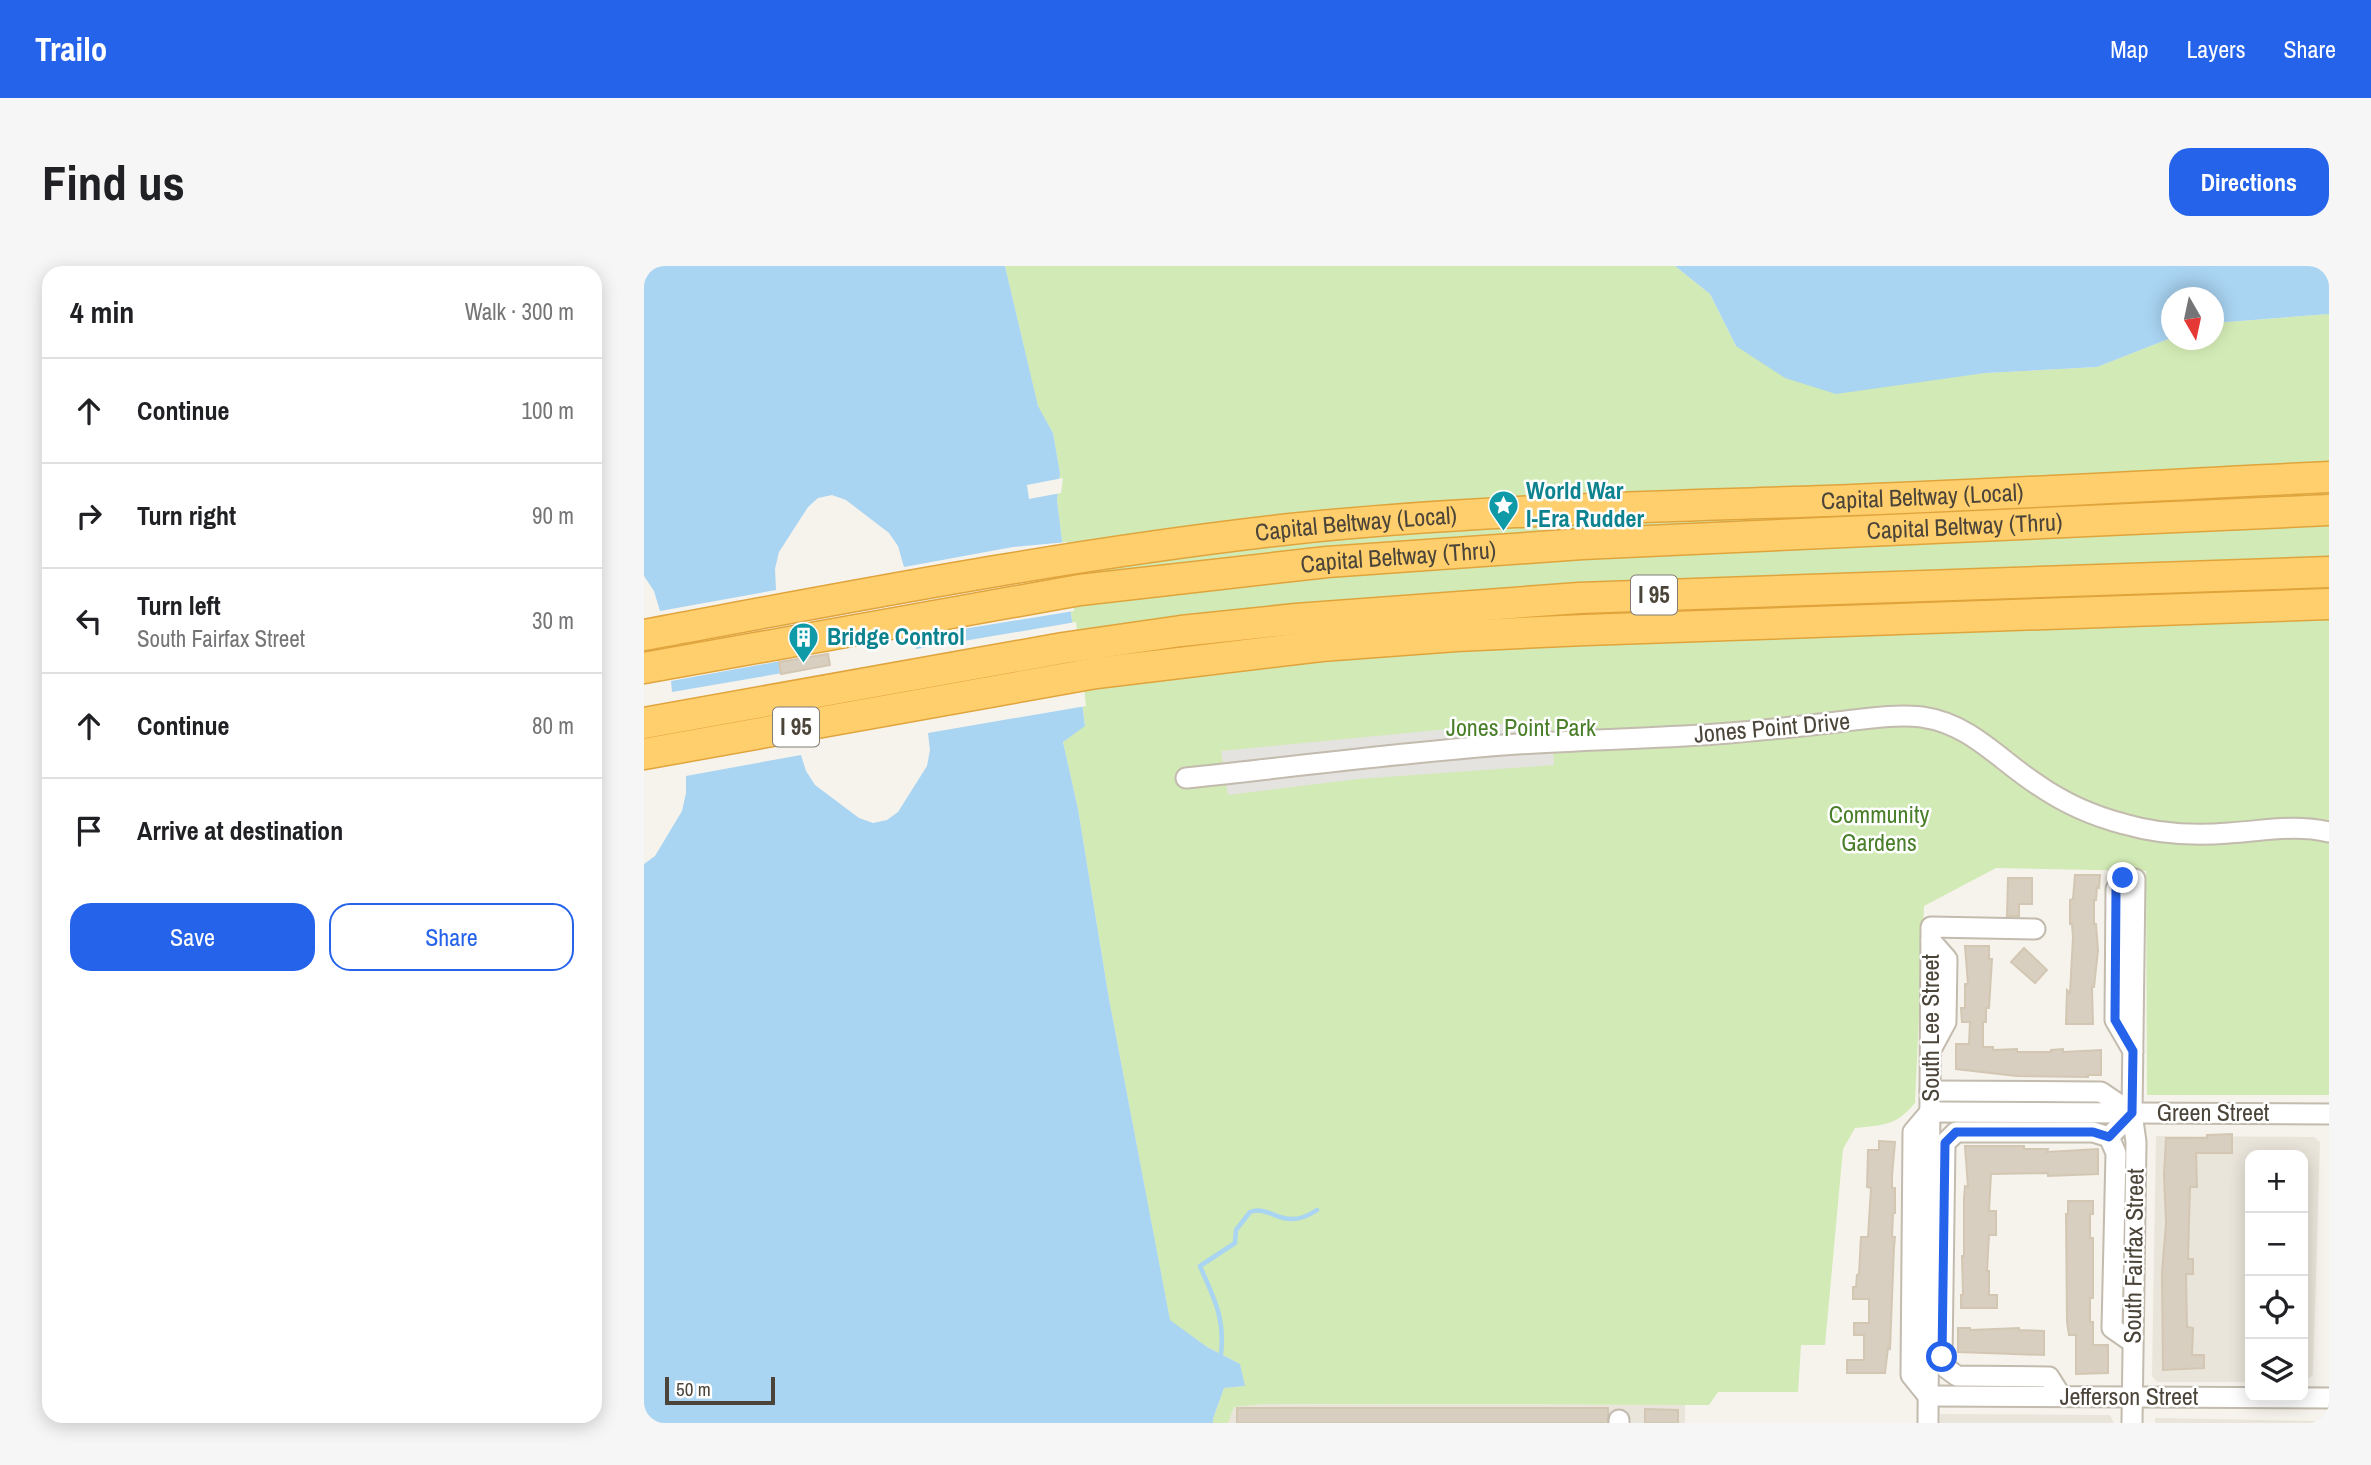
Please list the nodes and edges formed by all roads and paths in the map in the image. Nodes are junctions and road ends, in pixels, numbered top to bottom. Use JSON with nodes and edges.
{"nodes":[{"id":1,"x":2329,"y":477,"type":"edge"},
{"id":2,"x":2329,"y":510,"type":"edge"},
{"id":3,"x":2329,"y":572,"type":"edge"},
{"id":4,"x":2329,"y":604,"type":"edge"},
{"id":5,"x":644,"y":635,"type":"edge"},
{"id":6,"x":644,"y":668,"type":"edge"},
{"id":7,"x":644,"y":723,"type":"edge"},
{"id":8,"x":644,"y":754,"type":"edge"},
{"id":9,"x":1186,"y":778,"type":"dead end"},
{"id":10,"x":2329,"y":832,"type":"edge"},
{"id":11,"x":2135,"y":879,"type":"dead end"},
{"id":12,"x":2035,"y":929,"type":"dead end"},
{"id":13,"x":1930,"y":1091,"type":"junction"},
{"id":14,"x":1930,"y":1112,"type":"junction"},
{"id":15,"x":2132,"y":1113,"type":"junction"},
{"id":16,"x":2329,"y":1114,"type":"edge"},
{"id":17,"x":2109,"y":1137,"type":"junction"},
{"id":18,"x":1950,"y":1138,"type":"junction"},
{"id":19,"x":2132,"y":1342,"type":"junction"},
{"id":20,"x":1946,"y":1368,"type":"junction"},
{"id":21,"x":1928,"y":1396,"type":"junction"},
{"id":22,"x":2061,"y":1396,"type":"junction"},
{"id":23,"x":2132,"y":1397,"type":"junction"},
{"id":24,"x":2329,"y":1398,"type":"edge"},
{"id":25,"x":1928,"y":1423,"type":"edge"},
{"id":26,"x":2132,"y":1423,"type":"edge"}],
"edges":[{"from":1,"to":5,"type":"highway","name":"Capital Beltway (Local)"},
{"from":2,"to":6,"type":"highway","name":"Capital Beltway (Thru)","number":"I 95"},
{"from":3,"to":7,"type":"highway","number":"I 95"},
{"from":4,"to":8,"type":"highway","number":"I 95"},
{"from":9,"to":10,"type":"street","name":"Jones Point Drive"},
{"from":11,"to":15,"type":"street","name":"South Fairfax Street"},
{"from":12,"to":13,"type":"street","name":"South Lee Street"},
{"from":13,"to":14,"type":"street","name":"South Lee Street"},
{"from":13,"to":15,"type":"street"},
{"from":14,"to":15,"type":"street","name":"Green Street"},
{"from":14,"to":18,"type":"street"},
{"from":14,"to":21,"type":"street","name":"South Lee Street"},
{"from":15,"to":16,"type":"street","name":"Green Street"},
{"from":15,"to":17,"type":"street"},
{"from":15,"to":19,"type":"street","name":"South Fairfax Street"},
{"from":17,"to":18,"type":"street"},
{"from":17,"to":19,"type":"street"},
{"from":18,"to":20,"type":"street"},
{"from":19,"to":23,"type":"street","name":"South Fairfax Street"},
{"from":20,"to":21,"type":"street"},
{"from":20,"to":22,"type":"street"},
{"from":21,"to":22,"type":"street","name":"Jefferson Street"},
{"from":21,"to":25,"type":"street","name":"South Lee Street"},
{"from":22,"to":23,"type":"street","name":"Jefferson Street"},
{"from":23,"to":24,"type":"street","name":"Jefferson Street"},
{"from":23,"to":26,"type":"street","name":"South Fairfax Street"}]}
